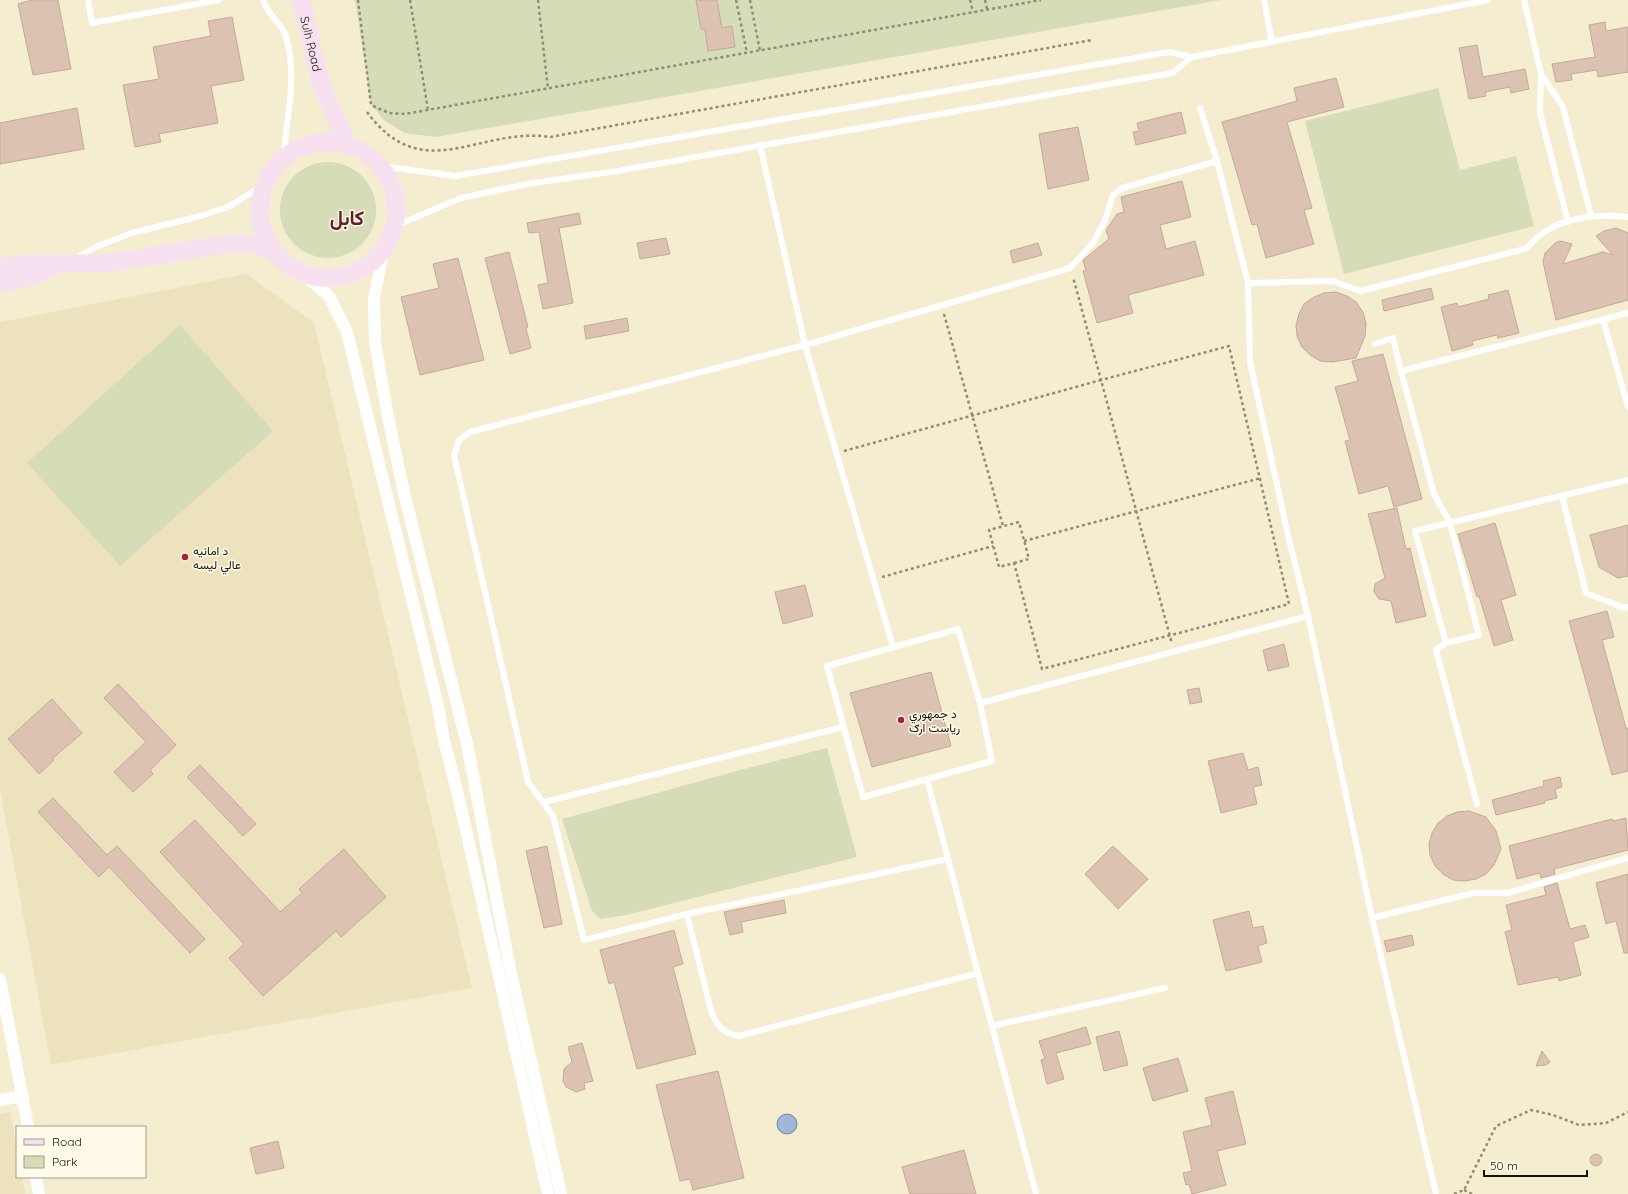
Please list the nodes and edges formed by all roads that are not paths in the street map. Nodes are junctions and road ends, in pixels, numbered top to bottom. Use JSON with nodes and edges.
{"nodes":[{"id":1,"x":88,"y":0,"type":"edge"},
{"id":2,"x":219,"y":0,"type":"edge"},
{"id":3,"x":264,"y":0,"type":"edge"},
{"id":4,"x":301,"y":0,"type":"edge"},
{"id":5,"x":1264,"y":0,"type":"edge"},
{"id":6,"x":1488,"y":0,"type":"edge"},
{"id":7,"x":1524,"y":0,"type":"edge"},
{"id":8,"x":1272,"y":42,"type":"junction"},
{"id":9,"x":1192,"y":57,"type":"junction"},
{"id":10,"x":1541,"y":74,"type":"junction"},
{"id":11,"x":1200,"y":108,"type":"dead end"},
{"id":12,"x":348,"y":144,"type":"junction"},
{"id":13,"x":760,"y":145,"type":"junction"},
{"id":14,"x":284,"y":157,"type":"junction"},
{"id":15,"x":1217,"y":161,"type":"junction"},
{"id":16,"x":381,"y":166,"type":"junction"},
{"id":17,"x":264,"y":185,"type":"junction"},
{"id":18,"x":1591,"y":216,"type":"junction"},
{"id":19,"x":1628,"y":217,"type":"edge"},
{"id":20,"x":1568,"y":222,"type":"junction"},
{"id":21,"x":395,"y":226,"type":"junction"},
{"id":22,"x":272,"y":249,"type":"junction"},
{"id":23,"x":384,"y":251,"type":"junction"},
{"id":24,"x":70,"y":262,"type":"junction"},
{"id":25,"x":0,"y":267,"type":"edge"},
{"id":26,"x":303,"y":274,"type":"junction"},
{"id":27,"x":0,"y":283,"type":"edge"},
{"id":28,"x":1248,"y":283,"type":"junction"},
{"id":29,"x":1628,"y":313,"type":"edge"},
{"id":30,"x":1603,"y":319,"type":"junction"},
{"id":31,"x":1375,"y":344,"type":"dead end"},
{"id":32,"x":805,"y":345,"type":"junction"},
{"id":33,"x":1401,"y":370,"type":"junction"},
{"id":34,"x":1628,"y":407,"type":"edge"},
{"id":35,"x":1628,"y":480,"type":"edge"},
{"id":36,"x":1562,"y":496,"type":"junction"},
{"id":37,"x":1450,"y":523,"type":"junction"},
{"id":38,"x":1628,"y":607,"type":"edge"},
{"id":39,"x":1308,"y":616,"type":"junction"},
{"id":40,"x":1446,"y":643,"type":"junction"},
{"id":41,"x":892,"y":647,"type":"junction"},
{"id":42,"x":980,"y":703,"type":"junction"},
{"id":43,"x":843,"y":727,"type":"junction"},
{"id":44,"x":927,"y":779,"type":"junction"},
{"id":45,"x":544,"y":802,"type":"junction"},
{"id":46,"x":1477,"y":804,"type":"dead end"},
{"id":47,"x":1628,"y":858,"type":"edge"},
{"id":48,"x":948,"y":859,"type":"junction"},
{"id":49,"x":494,"y":884,"type":"junction"},
{"id":50,"x":479,"y":886,"type":"junction"},
{"id":51,"x":687,"y":914,"type":"junction"},
{"id":52,"x":1372,"y":918,"type":"junction"},
{"id":53,"x":978,"y":973,"type":"junction"},
{"id":54,"x":0,"y":980,"type":"edge"},
{"id":55,"x":1165,"y":988,"type":"dead end"},
{"id":56,"x":992,"y":1026,"type":"junction"},
{"id":57,"x":22,"y":1096,"type":"junction"},
{"id":58,"x":0,"y":1100,"type":"edge"},
{"id":59,"x":28,"y":1126,"type":"edge"},
{"id":60,"x":36,"y":1178,"type":"edge"},
{"id":61,"x":39,"y":1194,"type":"edge"},
{"id":62,"x":548,"y":1194,"type":"edge"},
{"id":63,"x":561,"y":1194,"type":"edge"},
{"id":64,"x":1036,"y":1194,"type":"edge"},
{"id":65,"x":1436,"y":1194,"type":"edge"}],
"edges":[{"from":1,"to":2,"type":"lane"},
{"from":3,"to":14,"type":"lane"},
{"from":4,"to":12,"type":"street","name":"Sulh Road"},
{"from":5,"to":8,"type":"lane"},
{"from":6,"to":8,"type":"lane"},
{"from":7,"to":10,"type":"lane"},
{"from":8,"to":9,"type":"lane"},
{"from":9,"to":13,"type":"lane"},
{"from":9,"to":16,"type":"lane"},
{"from":10,"to":18,"type":"lane"},
{"from":10,"to":20,"type":"lane"},
{"from":11,"to":15,"type":"lane"},
{"from":12,"to":14,"type":"street"},
{"from":12,"to":16,"type":"street"},
{"from":13,"to":21,"type":"lane"},
{"from":13,"to":32,"type":"lane"},
{"from":14,"to":17,"type":"street"},
{"from":15,"to":28,"type":"lane"},
{"from":15,"to":32,"type":"lane"},
{"from":16,"to":21,"type":"street"},
{"from":17,"to":22,"type":"street"},
{"from":17,"to":24,"type":"lane"},
{"from":18,"to":19,"type":"lane"},
{"from":18,"to":20,"type":"lane"},
{"from":20,"to":28,"type":"lane"},
{"from":21,"to":23,"type":"street"},
{"from":22,"to":24,"type":"street"},
{"from":22,"to":26,"type":"street"},
{"from":23,"to":26,"type":"street"},
{"from":23,"to":49,"type":"street"},
{"from":24,"to":25,"type":"street"},
{"from":24,"to":27,"type":"street"},
{"from":26,"to":50,"type":"street"},
{"from":28,"to":39,"type":"lane"},
{"from":29,"to":30,"type":"lane"},
{"from":30,"to":33,"type":"lane"},
{"from":30,"to":34,"type":"lane"},
{"from":31,"to":33,"type":"lane"},
{"from":32,"to":41,"type":"lane"},
{"from":32,"to":45,"type":"lane"},
{"from":33,"to":37,"type":"lane"},
{"from":35,"to":36,"type":"lane"},
{"from":36,"to":37,"type":"lane"},
{"from":36,"to":38,"type":"lane"},
{"from":37,"to":40,"type":"lane"},
{"from":37,"to":40,"type":"lane"},
{"from":39,"to":42,"type":"lane"},
{"from":39,"to":52,"type":"lane"},
{"from":40,"to":46,"type":"lane"},
{"from":41,"to":42,"type":"lane"},
{"from":41,"to":43,"type":"lane"},
{"from":42,"to":44,"type":"lane"},
{"from":43,"to":44,"type":"lane"},
{"from":43,"to":45,"type":"lane"},
{"from":44,"to":48,"type":"lane"},
{"from":45,"to":51,"type":"lane"},
{"from":47,"to":52,"type":"lane"},
{"from":48,"to":51,"type":"lane"},
{"from":48,"to":53,"type":"lane"},
{"from":49,"to":50,"type":"street"},
{"from":49,"to":63,"type":"street"},
{"from":50,"to":62,"type":"street"},
{"from":51,"to":53,"type":"lane"},
{"from":52,"to":65,"type":"lane"},
{"from":53,"to":56,"type":"lane"},
{"from":54,"to":57,"type":"street"},
{"from":55,"to":56,"type":"lane"},
{"from":56,"to":64,"type":"lane"},
{"from":57,"to":58,"type":"street"},
{"from":57,"to":59,"type":"street"},
{"from":60,"to":61,"type":"street"}]}
